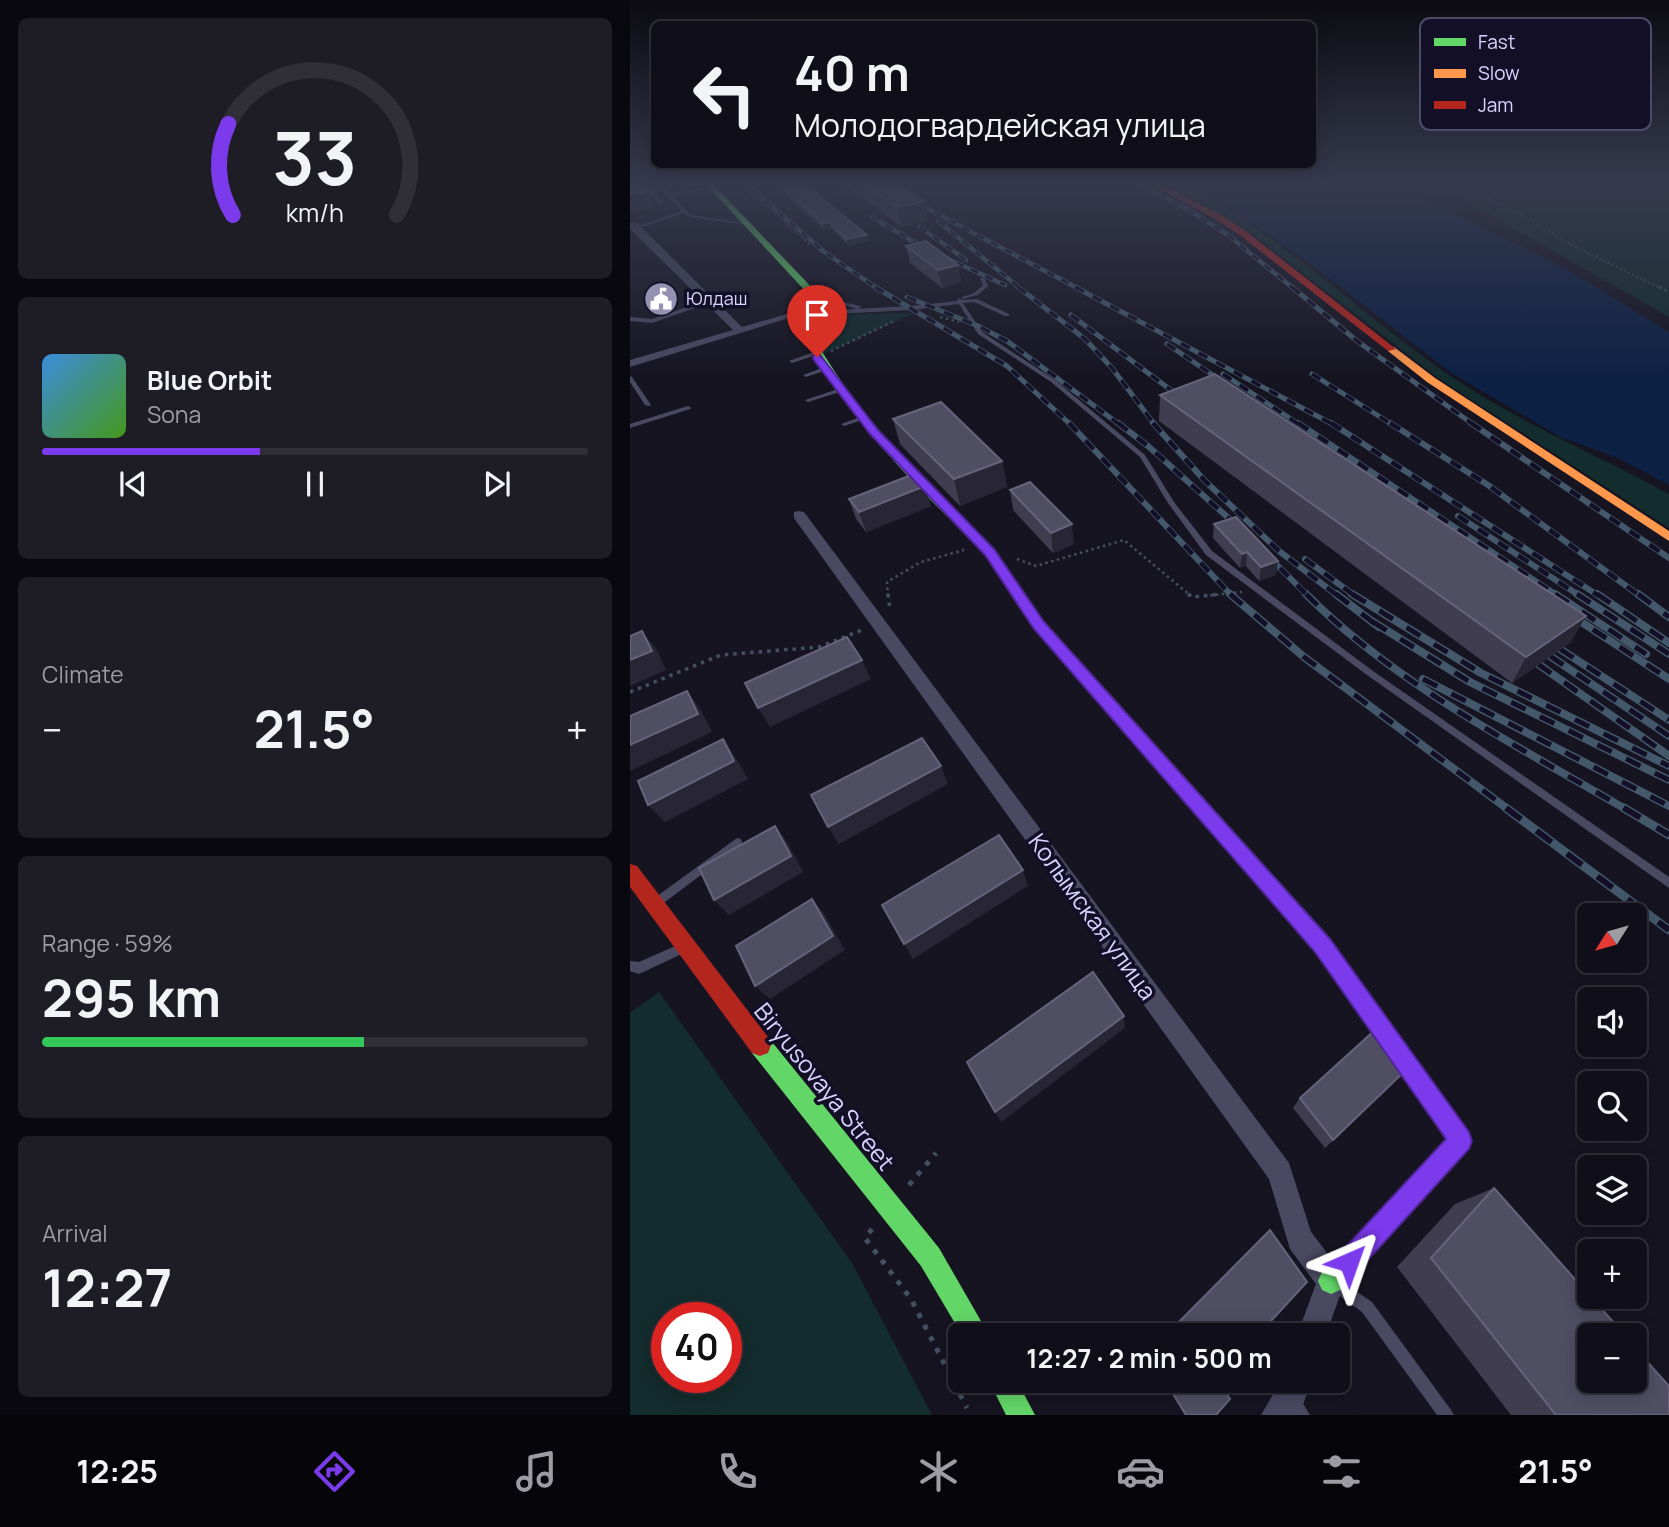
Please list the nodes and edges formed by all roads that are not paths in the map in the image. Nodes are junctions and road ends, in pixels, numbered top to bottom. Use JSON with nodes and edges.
{"nodes":[{"id":1,"x":654,"y":246,"type":"edge"},
{"id":2,"x":766,"y":246,"type":"edge"},
{"id":3,"x":1259,"y":246,"type":"edge"},
{"id":4,"x":982,"y":279,"type":"dead end"},
{"id":5,"x":815,"y":296,"type":"junction"},
{"id":6,"x":959,"y":300,"type":"junction"},
{"id":7,"x":710,"y":301,"type":"junction"},
{"id":8,"x":869,"y":310,"type":"junction"},
{"id":9,"x":797,"y":314,"type":"junction"},
{"id":10,"x":1007,"y":315,"type":"dead end"},
{"id":11,"x":630,"y":319,"type":"edge"},
{"id":12,"x":739,"y":330,"type":"junction"},
{"id":13,"x":819,"y":360,"type":"junction"},
{"id":14,"x":792,"y":361,"type":"dead end"},
{"id":15,"x":630,"y":364,"type":"edge"},
{"id":16,"x":806,"y":375,"type":"dead end"},
{"id":17,"x":630,"y":378,"type":"edge"},
{"id":18,"x":841,"y":390,"type":"junction"},
{"id":19,"x":808,"y":400,"type":"dead end"},
{"id":20,"x":648,"y":405,"type":"dead end"},
{"id":21,"x":688,"y":408,"type":"dead end"},
{"id":22,"x":863,"y":418,"type":"junction"},
{"id":23,"x":844,"y":424,"type":"dead end"},
{"id":24,"x":630,"y":426,"type":"edge"},
{"id":25,"x":799,"y":515,"type":"dead end"},
{"id":26,"x":1669,"y":537,"type":"edge"},
{"id":27,"x":737,"y":842,"type":"dead end"},
{"id":28,"x":630,"y":872,"type":"edge"},
{"id":29,"x":1669,"y":883,"type":"edge"},
{"id":30,"x":654,"y":904,"type":"junction"},
{"id":31,"x":686,"y":947,"type":"junction"},
{"id":32,"x":630,"y":966,"type":"edge"},
{"id":33,"x":1331,"y":1281,"type":"junction"},
{"id":34,"x":969,"y":1323,"type":"edge"},
{"id":35,"x":1316,"y":1323,"type":"edge"},
{"id":36,"x":1009,"y":1393,"type":"edge"},
{"id":37,"x":1021,"y":1415,"type":"edge"},
{"id":38,"x":1446,"y":1415,"type":"edge"}],
"edges":[{"from":1,"to":7,"type":"street"},
{"from":2,"to":5,"type":"street"},
{"from":3,"to":26,"type":"street"},
{"from":4,"to":6,"type":"lane"},
{"from":5,"to":8,"type":"lane"},
{"from":5,"to":9,"type":"street"},
{"from":6,"to":8,"type":"lane"},
{"from":6,"to":10,"type":"lane"},
{"from":6,"to":29,"type":"lane"},
{"from":7,"to":11,"type":"lane"},
{"from":7,"to":12,"type":"street"},
{"from":8,"to":9,"type":"lane"},
{"from":9,"to":12,"type":"street"},
{"from":9,"to":13,"type":"street"},
{"from":12,"to":15,"type":"street"},
{"from":13,"to":14,"type":"lane"},
{"from":13,"to":16,"type":"lane"},
{"from":13,"to":18,"type":"street"},
{"from":17,"to":20,"type":"lane"},
{"from":18,"to":19,"type":"lane"},
{"from":18,"to":22,"type":"street"},
{"from":21,"to":24,"type":"lane"},
{"from":22,"to":23,"type":"lane"},
{"from":22,"to":33,"type":"street"},
{"from":25,"to":33,"type":"street","name":"Колымская улица"},
{"from":27,"to":30,"type":"lane"},
{"from":28,"to":30,"type":"street","name":"Biryusovaya Street"},
{"from":30,"to":31,"type":"street","name":"Biryusovaya Street"},
{"from":31,"to":32,"type":"lane"},
{"from":31,"to":34,"type":"street","name":"Biryusovaya Street"},
{"from":33,"to":35,"type":"street"},
{"from":33,"to":38,"type":"lane"},
{"from":36,"to":37,"type":"street"}]}
